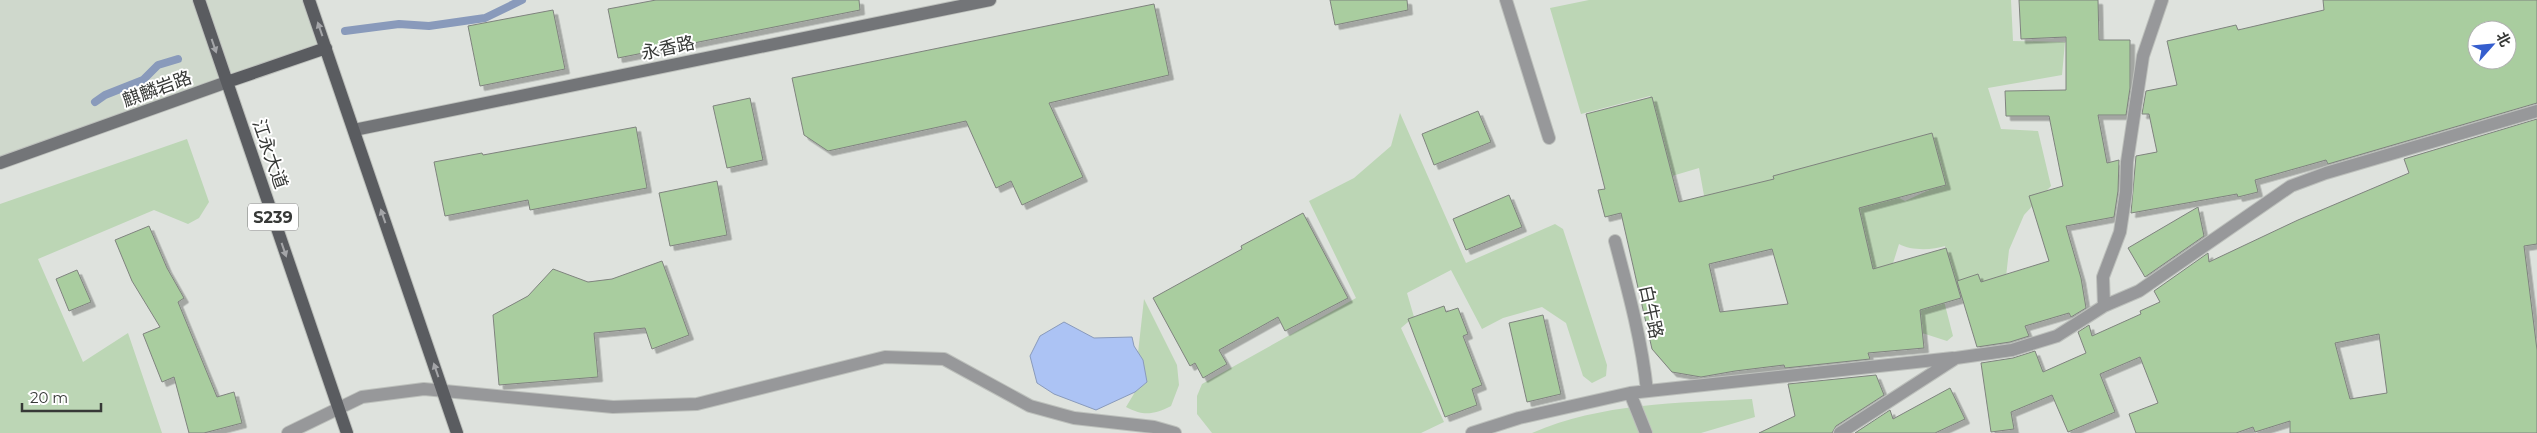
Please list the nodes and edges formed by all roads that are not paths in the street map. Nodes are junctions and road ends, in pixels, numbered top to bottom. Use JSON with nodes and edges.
{"nodes":[{"id":1,"x":199,"y":0,"type":"edge"},
{"id":2,"x":310,"y":0,"type":"edge"},
{"id":3,"x":990,"y":0,"type":"edge"},
{"id":4,"x":1506,"y":0,"type":"edge"},
{"id":5,"x":2162,"y":0,"type":"edge"},
{"id":6,"x":326,"y":48,"type":"junction"},
{"id":7,"x":227,"y":82,"type":"junction"},
{"id":8,"x":2537,"y":111,"type":"edge"},
{"id":9,"x":354,"y":130,"type":"junction"},
{"id":10,"x":1549,"y":138,"type":"dead end"},
{"id":11,"x":0,"y":163,"type":"edge"},
{"id":12,"x":1614,"y":241,"type":"dead end"},
{"id":13,"x":2104,"y":306,"type":"junction"},
{"id":14,"x":1956,"y":358,"type":"junction"},
{"id":15,"x":1647,"y":391,"type":"junction"},
{"id":16,"x":443,"y":392,"type":"junction"},
{"id":17,"x":1630,"y":393,"type":"junction"},
{"id":18,"x":339,"y":409,"type":"junction"},
{"id":19,"x":288,"y":433,"type":"edge"},
{"id":20,"x":347,"y":433,"type":"edge"},
{"id":21,"x":457,"y":433,"type":"edge"},
{"id":22,"x":1176,"y":433,"type":"edge"},
{"id":23,"x":1472,"y":433,"type":"edge"},
{"id":24,"x":1646,"y":433,"type":"edge"},
{"id":25,"x":1840,"y":433,"type":"edge"}],
"edges":[{"from":1,"to":7,"type":"main road","name":"江永大道","number":"S239","one_way":true},
{"from":6,"to":2,"type":"main road","one_way":true},
{"from":3,"to":9,"type":"main road","name":"永香路"},
{"from":4,"to":10,"type":"street"},
{"from":5,"to":13,"type":"street"},
{"from":6,"to":7,"type":"main road","name":"麒麟岩路"},
{"from":6,"to":9,"type":"main road"},
{"from":7,"to":11,"type":"main road","name":"麒麟岩路"},
{"from":7,"to":18,"type":"main road","name":"江永大道","number":"S239","one_way":true},
{"from":8,"to":13,"type":"street"},
{"from":16,"to":9,"type":"main road","one_way":true},
{"from":12,"to":15,"type":"street","name":"白牛路"},
{"from":13,"to":14,"type":"street"},
{"from":14,"to":15,"type":"street"},
{"from":14,"to":25,"type":"street"},
{"from":15,"to":17,"type":"street"},
{"from":16,"to":18,"type":"street"},
{"from":16,"to":21,"type":"main road"},
{"from":16,"to":22,"type":"street"},
{"from":17,"to":23,"type":"street"},
{"from":17,"to":24,"type":"street"},
{"from":18,"to":19,"type":"street"},
{"from":18,"to":20,"type":"main road","name":"江永大道","number":"S239"}]}
